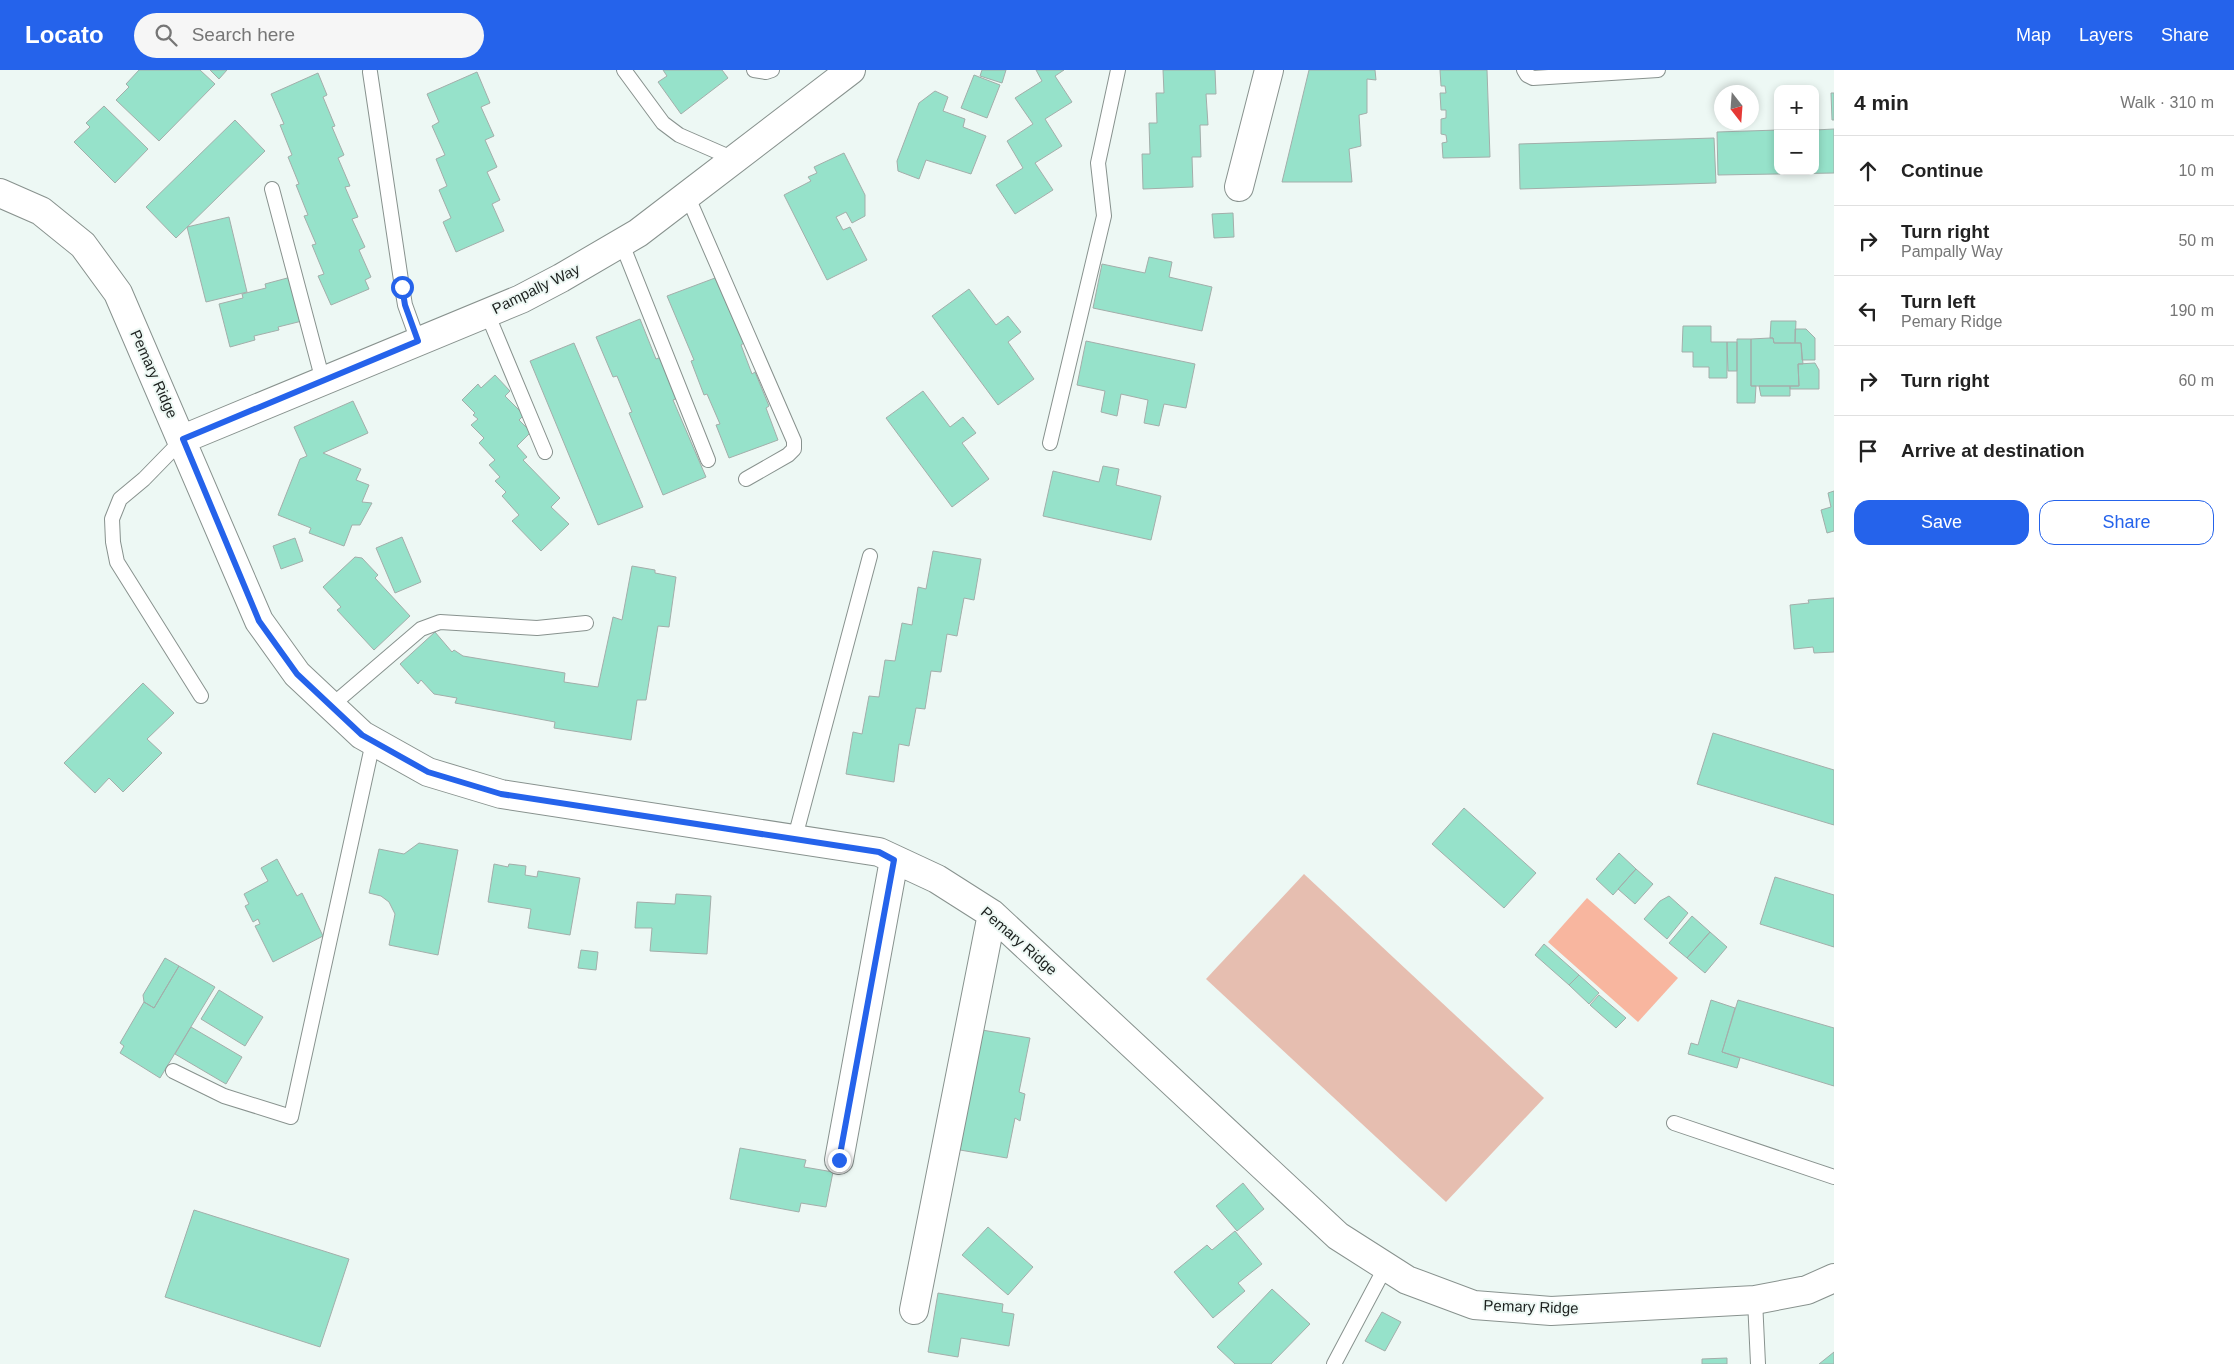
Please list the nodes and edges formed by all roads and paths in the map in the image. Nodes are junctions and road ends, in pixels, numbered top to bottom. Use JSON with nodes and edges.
{"nodes":[{"id":1,"x":624,"y":70,"type":"edge"},
{"id":2,"x":754,"y":70,"type":"edge"},
{"id":3,"x":772,"y":70,"type":"edge"},
{"id":4,"x":1118,"y":70,"type":"edge"},
{"id":5,"x":1269,"y":70,"type":"edge"},
{"id":6,"x":1524,"y":70,"type":"edge"},
{"id":7,"x":1658,"y":70,"type":"edge"},
{"id":8,"x":370,"y":72,"type":"dead end"},
{"id":9,"x":836,"y":74,"type":"edge"},
{"id":10,"x":734,"y":159,"type":"junction"},
{"id":11,"x":1239,"y":186,"type":"dead end"},
{"id":12,"x":272,"y":188,"type":"dead end"},
{"id":13,"x":0,"y":193,"type":"edge"},
{"id":14,"x":687,"y":195,"type":"junction"},
{"id":15,"x":622,"y":244,"type":"junction"},
{"id":16,"x":487,"y":313,"type":"junction"},
{"id":17,"x":418,"y":341,"type":"junction"},
{"id":18,"x":323,"y":381,"type":"junction"},
{"id":19,"x":183,"y":439,"type":"junction"},
{"id":20,"x":1050,"y":442,"type":"dead end"},
{"id":21,"x":545,"y":452,"type":"dead end"},
{"id":22,"x":708,"y":460,"type":"dead end"},
{"id":23,"x":746,"y":478,"type":"dead end"},
{"id":24,"x":870,"y":556,"type":"dead end"},
{"id":25,"x":586,"y":623,"type":"dead end"},
{"id":26,"x":201,"y":696,"type":"dead end"},
{"id":27,"x":331,"y":706,"type":"junction"},
{"id":28,"x":373,"y":742,"type":"junction"},
{"id":29,"x":794,"y":841,"type":"junction"},
{"id":30,"x":894,"y":860,"type":"junction"},
{"id":31,"x":992,"y":914,"type":"junction"},
{"id":32,"x":173,"y":1071,"type":"dead end"},
{"id":33,"x":1674,"y":1123,"type":"dead end"},
{"id":34,"x":839,"y":1160,"type":"dead end"},
{"id":35,"x":1834,"y":1177,"type":"edge"},
{"id":36,"x":1386,"y":1266,"type":"junction"},
{"id":37,"x":1834,"y":1278,"type":"edge"},
{"id":38,"x":1755,"y":1300,"type":"junction"},
{"id":39,"x":914,"y":1310,"type":"dead end"},
{"id":40,"x":1334,"y":1364,"type":"edge"},
{"id":41,"x":1758,"y":1364,"type":"edge"}],
"edges":[{"from":1,"to":10,"type":"lane"},
{"from":2,"to":3,"type":"lane"},
{"from":4,"to":20,"type":"lane"},
{"from":5,"to":11,"type":"street"},
{"from":6,"to":7,"type":"lane"},
{"from":8,"to":17,"type":"lane"},
{"from":9,"to":10,"type":"street","name":"Pampally Way"},
{"from":10,"to":14,"type":"street","name":"Pampally Way"},
{"from":12,"to":18,"type":"lane"},
{"from":13,"to":19,"type":"street","name":"Pemary Ridge"},
{"from":14,"to":15,"type":"street","name":"Pampally Way"},
{"from":14,"to":23,"type":"lane"},
{"from":15,"to":16,"type":"street","name":"Pampally Way"},
{"from":15,"to":22,"type":"lane"},
{"from":16,"to":17,"type":"street","name":"Pampally Way"},
{"from":16,"to":21,"type":"lane"},
{"from":17,"to":18,"type":"street","name":"Pampally Way"},
{"from":18,"to":19,"type":"street","name":"Pampally Way"},
{"from":19,"to":26,"type":"lane"},
{"from":19,"to":27,"type":"street","name":"Pemary Ridge"},
{"from":24,"to":29,"type":"lane"},
{"from":25,"to":27,"type":"lane"},
{"from":27,"to":28,"type":"street","name":"Pemary Ridge"},
{"from":28,"to":29,"type":"street","name":"Pemary Ridge"},
{"from":28,"to":32,"type":"lane"},
{"from":29,"to":30,"type":"street","name":"Pemary Ridge"},
{"from":30,"to":31,"type":"street","name":"Pemary Ridge"},
{"from":30,"to":34,"type":"street"},
{"from":31,"to":36,"type":"street","name":"Pemary Ridge"},
{"from":31,"to":39,"type":"street"},
{"from":33,"to":35,"type":"lane"},
{"from":36,"to":38,"type":"street","name":"Pemary Ridge"},
{"from":36,"to":40,"type":"lane"},
{"from":37,"to":38,"type":"street","name":"Pemary Ridge"},
{"from":38,"to":41,"type":"lane"}]}
